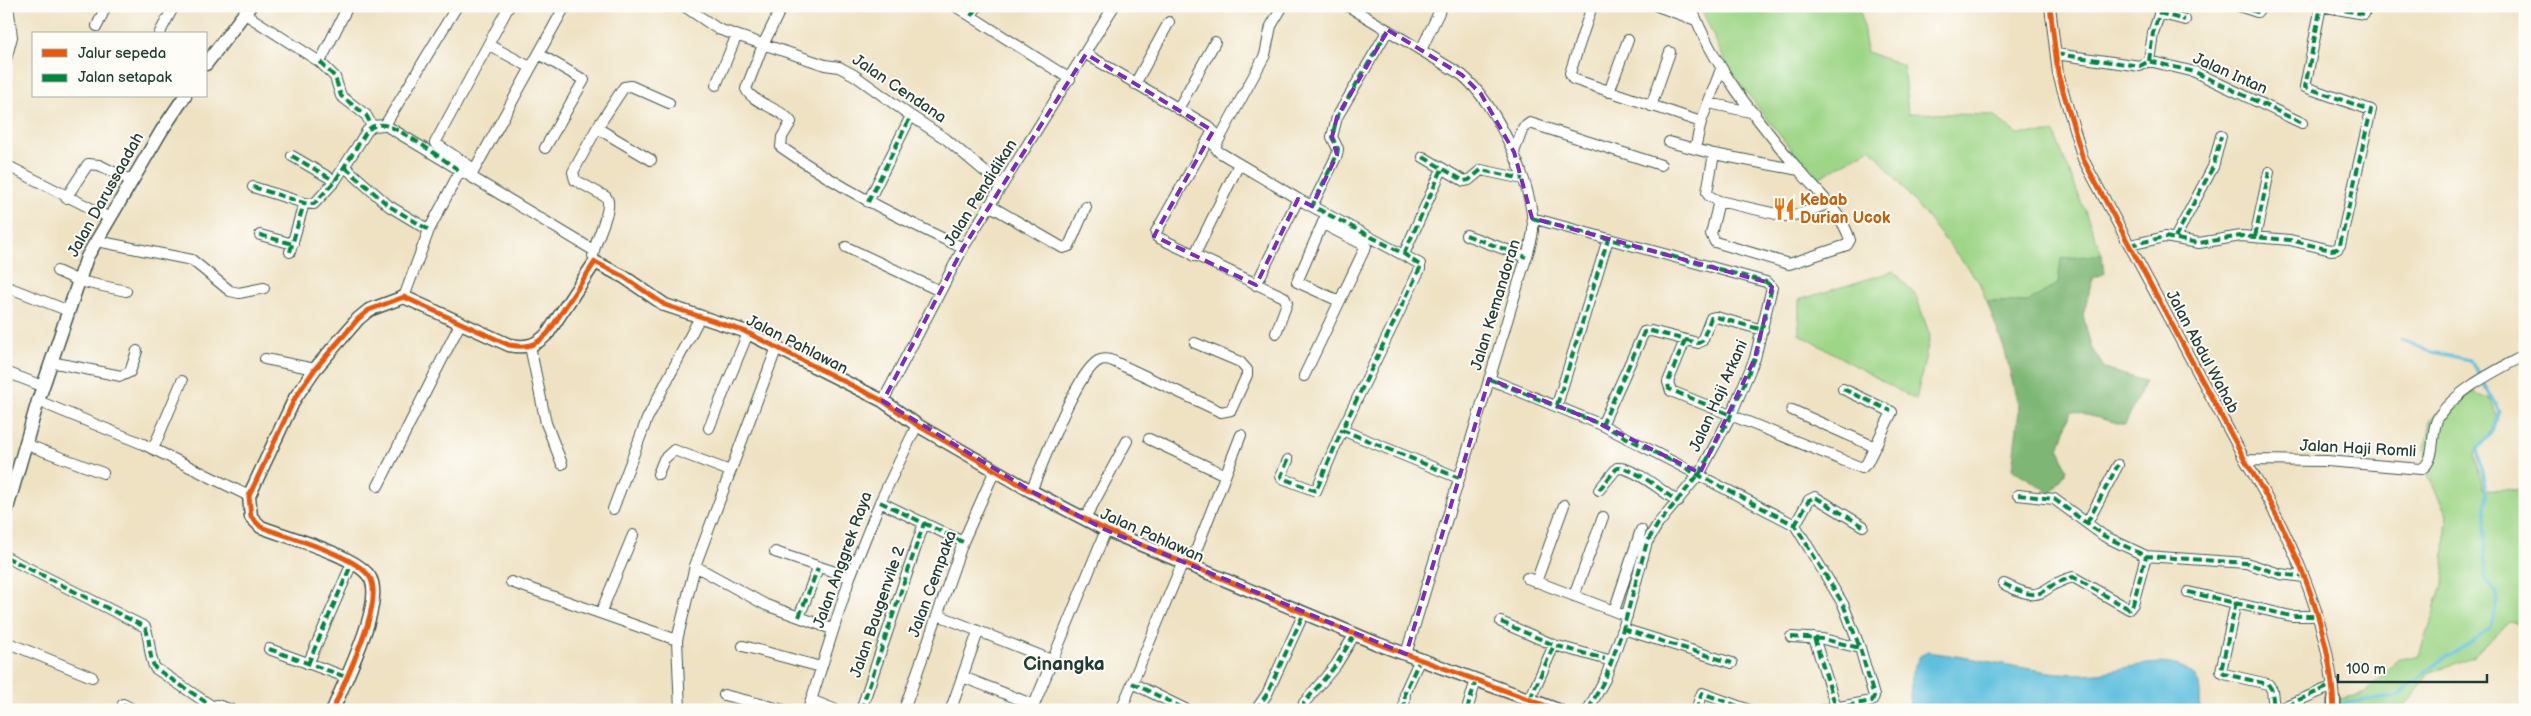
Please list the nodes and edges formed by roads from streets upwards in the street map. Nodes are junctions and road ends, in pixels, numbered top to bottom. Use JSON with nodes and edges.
{"nodes":[{"id":1,"x":8,"y":6,"type":"edge"},
{"id":2,"x":106,"y":6,"type":"edge"},
{"id":3,"x":174,"y":6,"type":"edge"},
{"id":4,"x":348,"y":6,"type":"edge"},
{"id":5,"x":457,"y":6,"type":"edge"},
{"id":6,"x":509,"y":6,"type":"edge"},
{"id":7,"x":565,"y":6,"type":"edge"},
{"id":8,"x":684,"y":6,"type":"edge"},
{"id":9,"x":782,"y":6,"type":"edge"},
{"id":10,"x":955,"y":6,"type":"edge"},
{"id":11,"x":977,"y":6,"type":"edge"},
{"id":12,"x":1114,"y":6,"type":"edge"},
{"id":13,"x":1283,"y":6,"type":"edge"},
{"id":14,"x":1348,"y":6,"type":"edge"},
{"id":15,"x":1442,"y":6,"type":"edge"},
{"id":16,"x":1592,"y":6,"type":"edge"},
{"id":17,"x":1656,"y":6,"type":"edge"},
{"id":18,"x":1691,"y":6,"type":"edge"},
{"id":19,"x":2050,"y":6,"type":"edge"},
{"id":20,"x":2239,"y":6,"type":"edge"},
{"id":21,"x":2262,"y":6,"type":"edge"},
{"id":22,"x":2321,"y":6,"type":"edge"},
{"id":23,"x":248,"y":9,"type":"edge"},
{"id":24,"x":2160,"y":10,"type":"edge"},
{"id":25,"x":2364,"y":14,"type":"dead end"},
{"id":26,"x":971,"y":16,"type":"junction"},
{"id":27,"x":1696,"y":20,"type":"junction"},
{"id":28,"x":2185,"y":20,"type":"dead end"},
{"id":29,"x":1170,"y":22,"type":"dead end"},
{"id":30,"x":98,"y":26,"type":"dead end"},
{"id":31,"x":1388,"y":30,"type":"junction"},
{"id":32,"x":160,"y":32,"type":"edge"},
{"id":33,"x":736,"y":37,"type":"junction"},
{"id":34,"x":1628,"y":40,"type":"dead end"},
{"id":35,"x":1215,"y":42,"type":"dead end"},
{"id":36,"x":489,"y":45,"type":"junction"},
{"id":37,"x":763,"y":45,"type":"junction"},
{"id":38,"x":1421,"y":50,"type":"junction"},
{"id":39,"x":1670,"y":52,"type":"dead end"},
{"id":40,"x":539,"y":54,"type":"junction"},
{"id":41,"x":1086,"y":54,"type":"junction"},
{"id":42,"x":2056,"y":54,"type":"junction"},
{"id":43,"x":6,"y":60,"type":"edge"},
{"id":44,"x":208,"y":61,"type":"edge"},
{"id":45,"x":2149,"y":61,"type":"junction"},
{"id":46,"x":320,"y":62,"type":"junction"},
{"id":47,"x":530,"y":67,"type":"junction"},
{"id":48,"x":1721,"y":69,"type":"junction"},
{"id":49,"x":1070,"y":79,"type":"junction"},
{"id":50,"x":1135,"y":84,"type":"junction"},
{"id":51,"x":716,"y":85,"type":"dead end"},
{"id":52,"x":1609,"y":92,"type":"junction"},
{"id":53,"x":184,"y":98,"type":"edge"},
{"id":54,"x":670,"y":103,"type":"dead end"},
{"id":55,"x":1709,"y":103,"type":"junction"},
{"id":56,"x":1651,"y":106,"type":"junction"},
{"id":57,"x":1178,"y":109,"type":"junction"},
{"id":58,"x":1755,"y":113,"type":"junction"},
{"id":59,"x":911,"y":116,"type":"junction"},
{"id":60,"x":1701,"y":122,"type":"junction"},
{"id":61,"x":2302,"y":123,"type":"dead end"},
{"id":62,"x":385,"y":125,"type":"junction"},
{"id":63,"x":372,"y":126,"type":"junction"},
{"id":64,"x":597,"y":128,"type":"junction"},
{"id":65,"x":1216,"y":134,"type":"junction"},
{"id":66,"x":2221,"y":136,"type":"dead end"},
{"id":67,"x":1669,"y":142,"type":"dead end"},
{"id":68,"x":545,"y":148,"type":"dead end"},
{"id":69,"x":1695,"y":149,"type":"junction"},
{"id":70,"x":1514,"y":152,"type":"junction"},
{"id":71,"x":1714,"y":154,"type":"junction"},
{"id":72,"x":292,"y":156,"type":"dead end"},
{"id":73,"x":1423,"y":157,"type":"dead end"},
{"id":74,"x":651,"y":160,"type":"dead end"},
{"id":75,"x":1239,"y":164,"type":"junction"},
{"id":76,"x":6,"y":165,"type":"edge"},
{"id":77,"x":1662,"y":165,"type":"dead end"},
{"id":78,"x":345,"y":167,"type":"junction"},
{"id":79,"x":1442,"y":169,"type":"junction"},
{"id":80,"x":1799,"y":170,"type":"junction"},
{"id":81,"x":460,"y":171,"type":"junction"},
{"id":82,"x":2269,"y":172,"type":"dead end"},
{"id":83,"x":472,"y":173,"type":"junction"},
{"id":84,"x":1523,"y":179,"type":"junction"},
{"id":85,"x":132,"y":181,"type":"junction"},
{"id":86,"x":335,"y":181,"type":"junction"},
{"id":87,"x":1002,"y":186,"type":"junction"},
{"id":88,"x":253,"y":187,"type":"dead end"},
{"id":89,"x":66,"y":198,"type":"junction"},
{"id":90,"x":1298,"y":199,"type":"junction"},
{"id":91,"x":1719,"y":200,"type":"junction"},
{"id":92,"x":868,"y":202,"type":"junction"},
{"id":93,"x":304,"y":203,"type":"junction"},
{"id":94,"x":1830,"y":203,"type":"junction"},
{"id":95,"x":989,"y":206,"type":"junction"},
{"id":96,"x":1312,"y":206,"type":"junction"},
{"id":97,"x":1086,"y":207,"type":"dead end"},
{"id":98,"x":1327,"y":214,"type":"junction"},
{"id":99,"x":110,"y":218,"type":"junction"},
{"id":100,"x":1532,"y":218,"type":"junction"},
{"id":101,"x":1322,"y":224,"type":"junction"},
{"id":102,"x":429,"y":230,"type":"junction"},
{"id":103,"x":260,"y":235,"type":"dead end"},
{"id":104,"x":1466,"y":235,"type":"dead end"},
{"id":105,"x":2255,"y":237,"type":"junction"},
{"id":106,"x":2175,"y":238,"type":"junction"},
{"id":107,"x":1608,"y":239,"type":"junction"},
{"id":108,"x":97,"y":241,"type":"junction"},
{"id":109,"x":2130,"y":245,"type":"junction"},
{"id":110,"x":846,"y":247,"type":"dead end"},
{"id":111,"x":963,"y":248,"type":"junction"},
{"id":112,"x":1404,"y":254,"type":"junction"},
{"id":113,"x":594,"y":256,"type":"junction"},
{"id":114,"x":1194,"y":256,"type":"junction"},
{"id":115,"x":1526,"y":257,"type":"junction"},
{"id":116,"x":57,"y":271,"type":"dead end"},
{"id":117,"x":78,"y":281,"type":"junction"},
{"id":118,"x":1256,"y":285,"type":"junction"},
{"id":119,"x":264,"y":288,"type":"dead end"},
{"id":120,"x":7,"y":289,"type":"edge"},
{"id":121,"x":126,"y":291,"type":"dead end"},
{"id":122,"x":940,"y":291,"type":"junction"},
{"id":123,"x":404,"y":297,"type":"junction"},
{"id":124,"x":1339,"y":301,"type":"junction"},
{"id":125,"x":69,"y":311,"type":"junction"},
{"id":126,"x":700,"y":317,"type":"junction"},
{"id":127,"x":460,"y":324,"type":"junction"},
{"id":128,"x":1763,"y":330,"type":"junction"},
{"id":129,"x":748,"y":333,"type":"junction"},
{"id":130,"x":1276,"y":333,"type":"dead end"},
{"id":131,"x":1685,"y":340,"type":"junction"},
{"id":132,"x":1195,"y":343,"type":"dead end"},
{"id":133,"x":530,"y":346,"type":"junction"},
{"id":134,"x":777,"y":346,"type":"junction"},
{"id":135,"x":137,"y":351,"type":"dead end"},
{"id":136,"x":2525,"y":354,"type":"edge"},
{"id":137,"x":265,"y":359,"type":"dead end"},
{"id":138,"x":51,"y":362,"type":"junction"},
{"id":139,"x":315,"y":369,"type":"junction"},
{"id":140,"x":6,"y":372,"type":"edge"},
{"id":141,"x":1304,"y":376,"type":"dead end"},
{"id":142,"x":1489,"y":379,"type":"junction"},
{"id":143,"x":182,"y":381,"type":"dead end"},
{"id":144,"x":42,"y":386,"type":"junction"},
{"id":145,"x":1843,"y":389,"type":"dead end"},
{"id":146,"x":38,"y":400,"type":"junction"},
{"id":147,"x":883,"y":401,"type":"junction"},
{"id":148,"x":1557,"y":405,"type":"junction"},
{"id":149,"x":1792,"y":410,"type":"dead end"},
{"id":150,"x":1731,"y":415,"type":"junction"},
{"id":151,"x":1602,"y":424,"type":"junction"},
{"id":152,"x":917,"y":425,"type":"junction"},
{"id":153,"x":709,"y":428,"type":"dead end"},
{"id":154,"x":1342,"y":430,"type":"junction"},
{"id":155,"x":1241,"y":435,"type":"dead end"},
{"id":156,"x":1149,"y":439,"type":"dead end"},
{"id":157,"x":1127,"y":441,"type":"dead end"},
{"id":158,"x":25,"y":444,"type":"junction"},
{"id":159,"x":1875,"y":447,"type":"junction"},
{"id":160,"x":153,"y":449,"type":"junction"},
{"id":161,"x":1288,"y":460,"type":"dead end"},
{"id":162,"x":2245,"y":460,"type":"junction"},
{"id":163,"x":562,"y":464,"type":"dead end"},
{"id":164,"x":2118,"y":465,"type":"dead end"},
{"id":165,"x":995,"y":470,"type":"junction"},
{"id":166,"x":730,"y":471,"type":"junction"},
{"id":167,"x":103,"y":473,"type":"dead end"},
{"id":168,"x":658,"y":474,"type":"dead end"},
{"id":169,"x":1700,"y":474,"type":"junction"},
{"id":170,"x":1226,"y":475,"type":"junction"},
{"id":171,"x":1459,"y":478,"type":"junction"},
{"id":172,"x":378,"y":486,"type":"dead end"},
{"id":173,"x":1600,"y":490,"type":"dead end"},
{"id":174,"x":1031,"y":492,"type":"junction"},
{"id":175,"x":2018,"y":495,"type":"dead end"},
{"id":176,"x":249,"y":496,"type":"junction"},
{"id":177,"x":8,"y":497,"type":"edge"},
{"id":178,"x":880,"y":502,"type":"junction"},
{"id":179,"x":1678,"y":502,"type":"junction"},
{"id":180,"x":1564,"y":505,"type":"dead end"},
{"id":181,"x":613,"y":509,"type":"dead end"},
{"id":182,"x":6,"y":512,"type":"edge"},
{"id":183,"x":1602,"y":517,"type":"dead end"},
{"id":184,"x":1085,"y":520,"type":"junction"},
{"id":185,"x":924,"y":523,"type":"junction"},
{"id":186,"x":2087,"y":523,"type":"junction"},
{"id":187,"x":1795,"y":525,"type":"junction"},
{"id":188,"x":1863,"y":526,"type":"dead end"},
{"id":189,"x":1106,"y":530,"type":"junction"},
{"id":190,"x":1642,"y":530,"type":"dead end"},
{"id":191,"x":633,"y":535,"type":"dead end"},
{"id":192,"x":963,"y":542,"type":"junction"},
{"id":193,"x":775,"y":552,"type":"dead end"},
{"id":194,"x":2146,"y":556,"type":"junction"},
{"id":195,"x":6,"y":557,"type":"edge"},
{"id":196,"x":352,"y":562,"type":"junction"},
{"id":197,"x":1186,"y":565,"type":"junction"},
{"id":198,"x":695,"y":566,"type":"junction"},
{"id":199,"x":818,"y":568,"type":"junction"},
{"id":200,"x":850,"y":577,"type":"junction"},
{"id":201,"x":2304,"y":577,"type":"junction"},
{"id":202,"x":511,"y":582,"type":"dead end"},
{"id":203,"x":2004,"y":584,"type":"dead end"},
{"id":204,"x":2188,"y":592,"type":"dead end"},
{"id":205,"x":1574,"y":596,"type":"junction"},
{"id":206,"x":2236,"y":602,"type":"junction"},
{"id":207,"x":1614,"y":611,"type":"junction"},
{"id":208,"x":601,"y":612,"type":"junction"},
{"id":209,"x":1304,"y":613,"type":"junction"},
{"id":210,"x":938,"y":615,"type":"junction"},
{"id":211,"x":1626,"y":616,"type":"junction"},
{"id":212,"x":2317,"y":616,"type":"junction"},
{"id":213,"x":799,"y":617,"type":"junction"},
{"id":214,"x":1501,"y":622,"type":"dead end"},
{"id":215,"x":832,"y":629,"type":"junction"},
{"id":216,"x":1623,"y":629,"type":"junction"},
{"id":217,"x":978,"y":632,"type":"junction"},
{"id":218,"x":1355,"y":634,"type":"junction"},
{"id":219,"x":1791,"y":637,"type":"dead end"},
{"id":220,"x":1814,"y":638,"type":"junction"},
{"id":221,"x":677,"y":640,"type":"junction"},
{"id":222,"x":6,"y":642,"type":"edge"},
{"id":223,"x":1554,"y":645,"type":"junction"},
{"id":224,"x":743,"y":646,"type":"dead end"},
{"id":225,"x":1860,"y":648,"type":"junction"},
{"id":226,"x":269,"y":649,"type":"dead end"},
{"id":227,"x":1406,"y":654,"type":"junction"},
{"id":228,"x":1420,"y":659,"type":"junction"},
{"id":229,"x":1605,"y":659,"type":"dead end"},
{"id":230,"x":1054,"y":660,"type":"junction"},
{"id":231,"x":1732,"y":663,"type":"dead end"},
{"id":232,"x":308,"y":664,"type":"junction"},
{"id":233,"x":821,"y":667,"type":"junction"},
{"id":234,"x":92,"y":677,"type":"dead end"},
{"id":235,"x":346,"y":677,"type":"junction"},
{"id":236,"x":962,"y":677,"type":"junction"},
{"id":237,"x":1476,"y":680,"type":"junction"},
{"id":238,"x":1132,"y":683,"type":"junction"},
{"id":239,"x":2333,"y":686,"type":"junction"},
{"id":240,"x":724,"y":695,"type":"dead end"},
{"id":241,"x":1530,"y":699,"type":"junction"},
{"id":242,"x":123,"y":704,"type":"dead end"},
{"id":243,"x":810,"y":705,"type":"edge"},
{"id":244,"x":2334,"y":705,"type":"edge"},
{"id":245,"x":1033,"y":707,"type":"edge"},
{"id":246,"x":1836,"y":707,"type":"junction"},
{"id":247,"x":206,"y":708,"type":"edge"},
{"id":248,"x":951,"y":709,"type":"edge"},
{"id":249,"x":134,"y":710,"type":"edge"},
{"id":250,"x":232,"y":710,"type":"edge"},
{"id":251,"x":333,"y":710,"type":"edge"},
{"id":252,"x":680,"y":710,"type":"edge"},
{"id":253,"x":784,"y":710,"type":"edge"},
{"id":254,"x":836,"y":710,"type":"edge"},
{"id":255,"x":861,"y":710,"type":"edge"},
{"id":256,"x":904,"y":710,"type":"edge"},
{"id":257,"x":1121,"y":710,"type":"edge"},
{"id":258,"x":1187,"y":710,"type":"edge"},
{"id":259,"x":1256,"y":710,"type":"edge"},
{"id":260,"x":1302,"y":710,"type":"edge"},
{"id":261,"x":1404,"y":710,"type":"edge"},
{"id":262,"x":1467,"y":710,"type":"edge"},
{"id":263,"x":1558,"y":710,"type":"edge"},
{"id":264,"x":1588,"y":710,"type":"edge"},
{"id":265,"x":1696,"y":710,"type":"edge"},
{"id":266,"x":1749,"y":710,"type":"edge"},
{"id":267,"x":1823,"y":710,"type":"edge"},
{"id":268,"x":2275,"y":710,"type":"edge"}],
"edges":[{"from":1,"to":43,"type":"street"},
{"from":2,"to":30,"type":"street"},
{"from":3,"to":32,"type":"street"},
{"from":4,"to":46,"type":"street"},
{"from":5,"to":62,"type":"street"},
{"from":6,"to":36,"type":"street"},
{"from":7,"to":40,"type":"street"},
{"from":8,"to":33,"type":"street","name":"Jalan Cendana"},
{"from":9,"to":37,"type":"street"},
{"from":10,"to":26,"type":"street"},
{"from":11,"to":26,"type":"street"},
{"from":12,"to":41,"type":"street","name":"Jalan Pendidikan"},
{"from":13,"to":65,"type":"street"},
{"from":14,"to":31,"type":"street","name":"Jalan Kemandoran"},
{"from":15,"to":38,"type":"street"},
{"from":16,"to":52,"type":"street"},
{"from":17,"to":27,"type":"street"},
{"from":18,"to":27,"type":"street"},
{"from":19,"to":42,"type":"street","name":"Jalan Abdul Wahab"},
{"from":20,"to":21,"type":"street"},
{"from":22,"to":25,"type":"street"},
{"from":22,"to":105,"type":"street"},
{"from":23,"to":44,"type":"street"},
{"from":23,"to":46,"type":"street"},
{"from":24,"to":28,"type":"street"},
{"from":24,"to":45,"type":"street"},
{"from":26,"to":49,"type":"street"},
{"from":27,"to":48,"type":"street"},
{"from":29,"to":50,"type":"street"},
{"from":31,"to":38,"type":"street","name":"Jalan Kemandoran"},
{"from":31,"to":96,"type":"street"},
{"from":33,"to":37,"type":"street","name":"Jalan Cendana"},
{"from":33,"to":51,"type":"street"},
{"from":34,"to":52,"type":"street"},
{"from":35,"to":57,"type":"street"},
{"from":36,"to":47,"type":"street"},
{"from":36,"to":83,"type":"street"},
{"from":37,"to":59,"type":"street","name":"Jalan Cendana"},
{"from":37,"to":92,"type":"street"},
{"from":38,"to":70,"type":"street","name":"Jalan Kemandoran"},
{"from":39,"to":56,"type":"street"},
{"from":40,"to":47,"type":"street"},
{"from":40,"to":68,"type":"street"},
{"from":41,"to":49,"type":"street","name":"Jalan Pendidikan"},
{"from":41,"to":50,"type":"street"},
{"from":42,"to":45,"type":"street","name":"Jalan Intan"},
{"from":42,"to":109,"type":"street","name":"Jalan Abdul Wahab"},
{"from":45,"to":61,"type":"street","name":"Jalan Intan"},
{"from":46,"to":63,"type":"street"},
{"from":47,"to":83,"type":"street"},
{"from":48,"to":55,"type":"street"},
{"from":48,"to":58,"type":"street"},
{"from":49,"to":87,"type":"street","name":"Jalan Pendidikan"},
{"from":50,"to":57,"type":"street"},
{"from":52,"to":56,"type":"street"},
{"from":53,"to":85,"type":"street","name":"Jalan Darussaadah"},
{"from":54,"to":64,"type":"street"},
{"from":55,"to":58,"type":"street"},
{"from":55,"to":60,"type":"street"},
{"from":56,"to":60,"type":"street"},
{"from":57,"to":65,"type":"street"},
{"from":58,"to":80,"type":"street"},
{"from":59,"to":87,"type":"street","name":"Jalan Cendana"},
{"from":59,"to":92,"type":"street"},
{"from":60,"to":69,"type":"street"},
{"from":62,"to":63,"type":"street"},
{"from":62,"to":81,"type":"street"},
{"from":63,"to":78,"type":"street"},
{"from":64,"to":74,"type":"street"},
{"from":64,"to":113,"type":"street"},
{"from":65,"to":75,"type":"street"},
{"from":65,"to":114,"type":"street"},
{"from":66,"to":106,"type":"street"},
{"from":67,"to":69,"type":"street"},
{"from":69,"to":71,"type":"street"},
{"from":70,"to":77,"type":"street"},
{"from":70,"to":84,"type":"street","name":"Jalan Kemandoran"},
{"from":71,"to":80,"type":"street"},
{"from":71,"to":91,"type":"street"},
{"from":72,"to":86,"type":"street"},
{"from":73,"to":79,"type":"street"},
{"from":75,"to":90,"type":"street"},
{"from":75,"to":114,"type":"street"},
{"from":76,"to":89,"type":"street"},
{"from":78,"to":86,"type":"street"},
{"from":78,"to":102,"type":"street"},
{"from":79,"to":84,"type":"street"},
{"from":79,"to":112,"type":"street"},
{"from":80,"to":94,"type":"street"},
{"from":81,"to":83,"type":"street"},
{"from":81,"to":102,"type":"street"},
{"from":82,"to":105,"type":"street"},
{"from":83,"to":113,"type":"street"},
{"from":84,"to":100,"type":"street","name":"Jalan Kemandoran"},
{"from":85,"to":89,"type":"street"},
{"from":85,"to":99,"type":"street","name":"Jalan Darussaadah"},
{"from":86,"to":93,"type":"street"},
{"from":87,"to":95,"type":"street","name":"Jalan Pendidikan"},
{"from":88,"to":93,"type":"street"},
{"from":89,"to":99,"type":"street"},
{"from":90,"to":96,"type":"street"},
{"from":90,"to":118,"type":"street"},
{"from":91,"to":94,"type":"street"},
{"from":91,"to":94,"type":"street"},
{"from":92,"to":111,"type":"street"},
{"from":93,"to":103,"type":"street"},
{"from":95,"to":97,"type":"street"},
{"from":95,"to":111,"type":"street","name":"Jalan Pendidikan"},
{"from":96,"to":98,"type":"street"},
{"from":98,"to":101,"type":"street"},
{"from":98,"to":112,"type":"street"},
{"from":99,"to":108,"type":"street","name":"Jalan Darussaadah"},
{"from":100,"to":107,"type":"street","name":"Jalan Haji Arkani"},
{"from":100,"to":115,"type":"street","name":"Jalan Kemandoran"},
{"from":101,"to":124,"type":"street"},
{"from":101,"to":124,"type":"street"},
{"from":102,"to":123,"type":"street"},
{"from":104,"to":115,"type":"street"},
{"from":105,"to":106,"type":"street"},
{"from":106,"to":109,"type":"street"},
{"from":107,"to":128,"type":"street","name":"Jalan Haji Arkani"},
{"from":107,"to":148,"type":"street"},
{"from":108,"to":117,"type":"street","name":"Jalan Darussaadah"},
{"from":108,"to":119,"type":"street"},
{"from":109,"to":162,"type":"street","name":"Jalan Abdul Wahab"},
{"from":110,"to":122,"type":"street"},
{"from":111,"to":122,"type":"street","name":"Jalan Pendidikan"},
{"from":112,"to":154,"type":"street"},
{"from":113,"to":126,"type":"street","name":"Jalan Pahlawan"},
{"from":113,"to":133,"type":"street"},
{"from":114,"to":118,"type":"street"},
{"from":115,"to":142,"type":"street","name":"Jalan Kemandoran"},
{"from":116,"to":117,"type":"street"},
{"from":117,"to":121,"type":"street"},
{"from":117,"to":125,"type":"street","name":"Jalan Darussaadah"},
{"from":118,"to":130,"type":"street"},
{"from":120,"to":125,"type":"street"},
{"from":122,"to":147,"type":"street","name":"Jalan Pendidikan"},
{"from":123,"to":127,"type":"street"},
{"from":123,"to":139,"type":"street"},
{"from":124,"to":141,"type":"street"},
{"from":125,"to":138,"type":"street","name":"Jalan Darussaadah"},
{"from":126,"to":129,"type":"street","name":"Jalan Pahlawan"},
{"from":126,"to":181,"type":"street"},
{"from":127,"to":133,"type":"street"},
{"from":127,"to":172,"type":"street"},
{"from":128,"to":131,"type":"street"},
{"from":128,"to":150,"type":"street","name":"Jalan Haji Arkani"},
{"from":129,"to":134,"type":"street","name":"Jalan Pahlawan"},
{"from":129,"to":153,"type":"street"},
{"from":131,"to":150,"type":"street"},
{"from":131,"to":151,"type":"street"},
{"from":132,"to":174,"type":"street"},
{"from":133,"to":163,"type":"street"},
{"from":134,"to":147,"type":"street","name":"Jalan Pahlawan"},
{"from":134,"to":166,"type":"street"},
{"from":135,"to":138,"type":"street"},
{"from":136,"to":162,"type":"street","name":"Jalan Haji Romli"},
{"from":137,"to":139,"type":"street"},
{"from":138,"to":144,"type":"street","name":"Jalan Darussaadah"},
{"from":139,"to":176,"type":"street"},
{"from":140,"to":144,"type":"street"},
{"from":142,"to":148,"type":"street"},
{"from":142,"to":171,"type":"street","name":"Jalan Kemandoran"},
{"from":143,"to":160,"type":"street"},
{"from":144,"to":146,"type":"street","name":"Jalan Darussaadah"},
{"from":145,"to":159,"type":"street"},
{"from":146,"to":158,"type":"street","name":"Jalan Darussaadah"},
{"from":146,"to":160,"type":"street"},
{"from":147,"to":152,"type":"street","name":"Jalan Pahlawan"},
{"from":148,"to":151,"type":"street"},
{"from":149,"to":159,"type":"street"},
{"from":150,"to":159,"type":"street"},
{"from":150,"to":169,"type":"street","name":"Jalan Haji Arkani"},
{"from":151,"to":169,"type":"street"},
{"from":152,"to":165,"type":"street","name":"Jalan Pahlawan"},
{"from":152,"to":178,"type":"street","name":"Jalan Anggrek Raya"},
{"from":154,"to":161,"type":"street"},
{"from":154,"to":171,"type":"street"},
{"from":155,"to":170,"type":"street"},
{"from":156,"to":170,"type":"street"},
{"from":157,"to":184,"type":"street"},
{"from":158,"to":167,"type":"street"},
{"from":158,"to":177,"type":"street","name":"Jalan Darussaadah"},
{"from":160,"to":176,"type":"street"},
{"from":162,"to":201,"type":"street","name":"Jalan Abdul Wahab"},
{"from":164,"to":186,"type":"street"},
{"from":165,"to":174,"type":"street","name":"Jalan Pahlawan"},
{"from":165,"to":192,"type":"street","name":"Jalan Cempaka"},
{"from":166,"to":168,"type":"street"},
{"from":166,"to":198,"type":"street"},
{"from":169,"to":179,"type":"street","name":"Jalan Haji Arkani"},
{"from":169,"to":187,"type":"street"},
{"from":170,"to":197,"type":"street"},
{"from":171,"to":227,"type":"street","name":"Jalan Kemandoran"},
{"from":173,"to":179,"type":"street"},
{"from":174,"to":184,"type":"street","name":"Jalan Pahlawan"},
{"from":175,"to":186,"type":"street"},
{"from":176,"to":196,"type":"street"},
{"from":177,"to":182,"type":"street","name":"Jalan Darussaadah"},
{"from":178,"to":185,"type":"street"},
{"from":178,"to":200,"type":"street","name":"Jalan Anggrek Raya"},
{"from":179,"to":211,"type":"street","name":"Jalan Haji Arkani"},
{"from":180,"to":205,"type":"street"},
{"from":183,"to":205,"type":"street"},
{"from":184,"to":189,"type":"street","name":"Jalan Pahlawan"},
{"from":185,"to":192,"type":"street"},
{"from":185,"to":255,"type":"street","name":"Jalan Baugenvile 2"},
{"from":186,"to":194,"type":"street"},
{"from":187,"to":188,"type":"street"},
{"from":187,"to":225,"type":"street"},
{"from":189,"to":197,"type":"street","name":"Jalan Pahlawan"},
{"from":189,"to":230,"type":"street"},
{"from":190,"to":207,"type":"street"},
{"from":191,"to":208,"type":"street"},
{"from":192,"to":210,"type":"street","name":"Jalan Cempaka"},
{"from":193,"to":199,"type":"street"},
{"from":194,"to":201,"type":"street"},
{"from":194,"to":203,"type":"street"},
{"from":195,"to":247,"type":"street"},
{"from":196,"to":232,"type":"street"},
{"from":196,"to":235,"type":"street"},
{"from":197,"to":209,"type":"street","name":"Jalan Pahlawan"},
{"from":197,"to":238,"type":"street"},
{"from":198,"to":213,"type":"street"},
{"from":198,"to":221,"type":"street"},
{"from":199,"to":200,"type":"street"},
{"from":199,"to":213,"type":"street"},
{"from":200,"to":215,"type":"street","name":"Jalan Anggrek Raya"},
{"from":201,"to":212,"type":"street","name":"Jalan Abdul Wahab"},
{"from":202,"to":208,"type":"street"},
{"from":204,"to":206,"type":"street"},
{"from":205,"to":207,"type":"street"},
{"from":206,"to":212,"type":"street"},
{"from":206,"to":268,"type":"street"},
{"from":207,"to":211,"type":"street"},
{"from":208,"to":221,"type":"street"},
{"from":209,"to":218,"type":"street","name":"Jalan Pahlawan"},
{"from":209,"to":259,"type":"street"},
{"from":210,"to":217,"type":"street"},
{"from":210,"to":256,"type":"street","name":"Jalan Cempaka"},
{"from":211,"to":216,"type":"street","name":"Jalan Haji Arkani"},
{"from":212,"to":239,"type":"street","name":"Jalan Abdul Wahab"},
{"from":213,"to":215,"type":"street"},
{"from":214,"to":223,"type":"street"},
{"from":215,"to":233,"type":"street","name":"Jalan Anggrek Raya"},
{"from":216,"to":231,"type":"street"},
{"from":216,"to":264,"type":"street","name":"Jalan Haji Arkani"},
{"from":217,"to":230,"type":"street"},
{"from":217,"to":236,"type":"street"},
{"from":218,"to":227,"type":"street","name":"Jalan Pahlawan"},
{"from":218,"to":260,"type":"street"},
{"from":219,"to":220,"type":"street"},
{"from":220,"to":225,"type":"street"},
{"from":220,"to":246,"type":"street"},
{"from":221,"to":252,"type":"street"},
{"from":222,"to":234,"type":"street"},
{"from":223,"to":229,"type":"street"},
{"from":223,"to":241,"type":"street"},
{"from":224,"to":233,"type":"street"},
{"from":225,"to":246,"type":"street"},
{"from":226,"to":232,"type":"street"},
{"from":227,"to":228,"type":"street","name":"Jalan Pahlawan"},
{"from":228,"to":237,"type":"street","name":"Jalan Pahlawan"},
{"from":228,"to":261,"type":"street"},
{"from":230,"to":245,"type":"street"},
{"from":232,"to":235,"type":"street"},
{"from":233,"to":243,"type":"street","name":"Jalan Anggrek Raya"},
{"from":235,"to":251,"type":"street"},
{"from":236,"to":245,"type":"street"},
{"from":236,"to":248,"type":"street"},
{"from":237,"to":241,"type":"street","name":"Jalan Pahlawan"},
{"from":237,"to":262,"type":"street"},
{"from":238,"to":257,"type":"street"},
{"from":238,"to":258,"type":"street"},
{"from":239,"to":244,"type":"street","name":"Jalan Abdul Wahab"},
{"from":239,"to":268,"type":"street"},
{"from":240,"to":253,"type":"street"},
{"from":241,"to":263,"type":"street","name":"Jalan Pahlawan"},
{"from":242,"to":249,"type":"street"},
{"from":243,"to":254,"type":"street"},
{"from":246,"to":267,"type":"street"},
{"from":247,"to":250,"type":"street"},
{"from":265,"to":266,"type":"street"}]}
